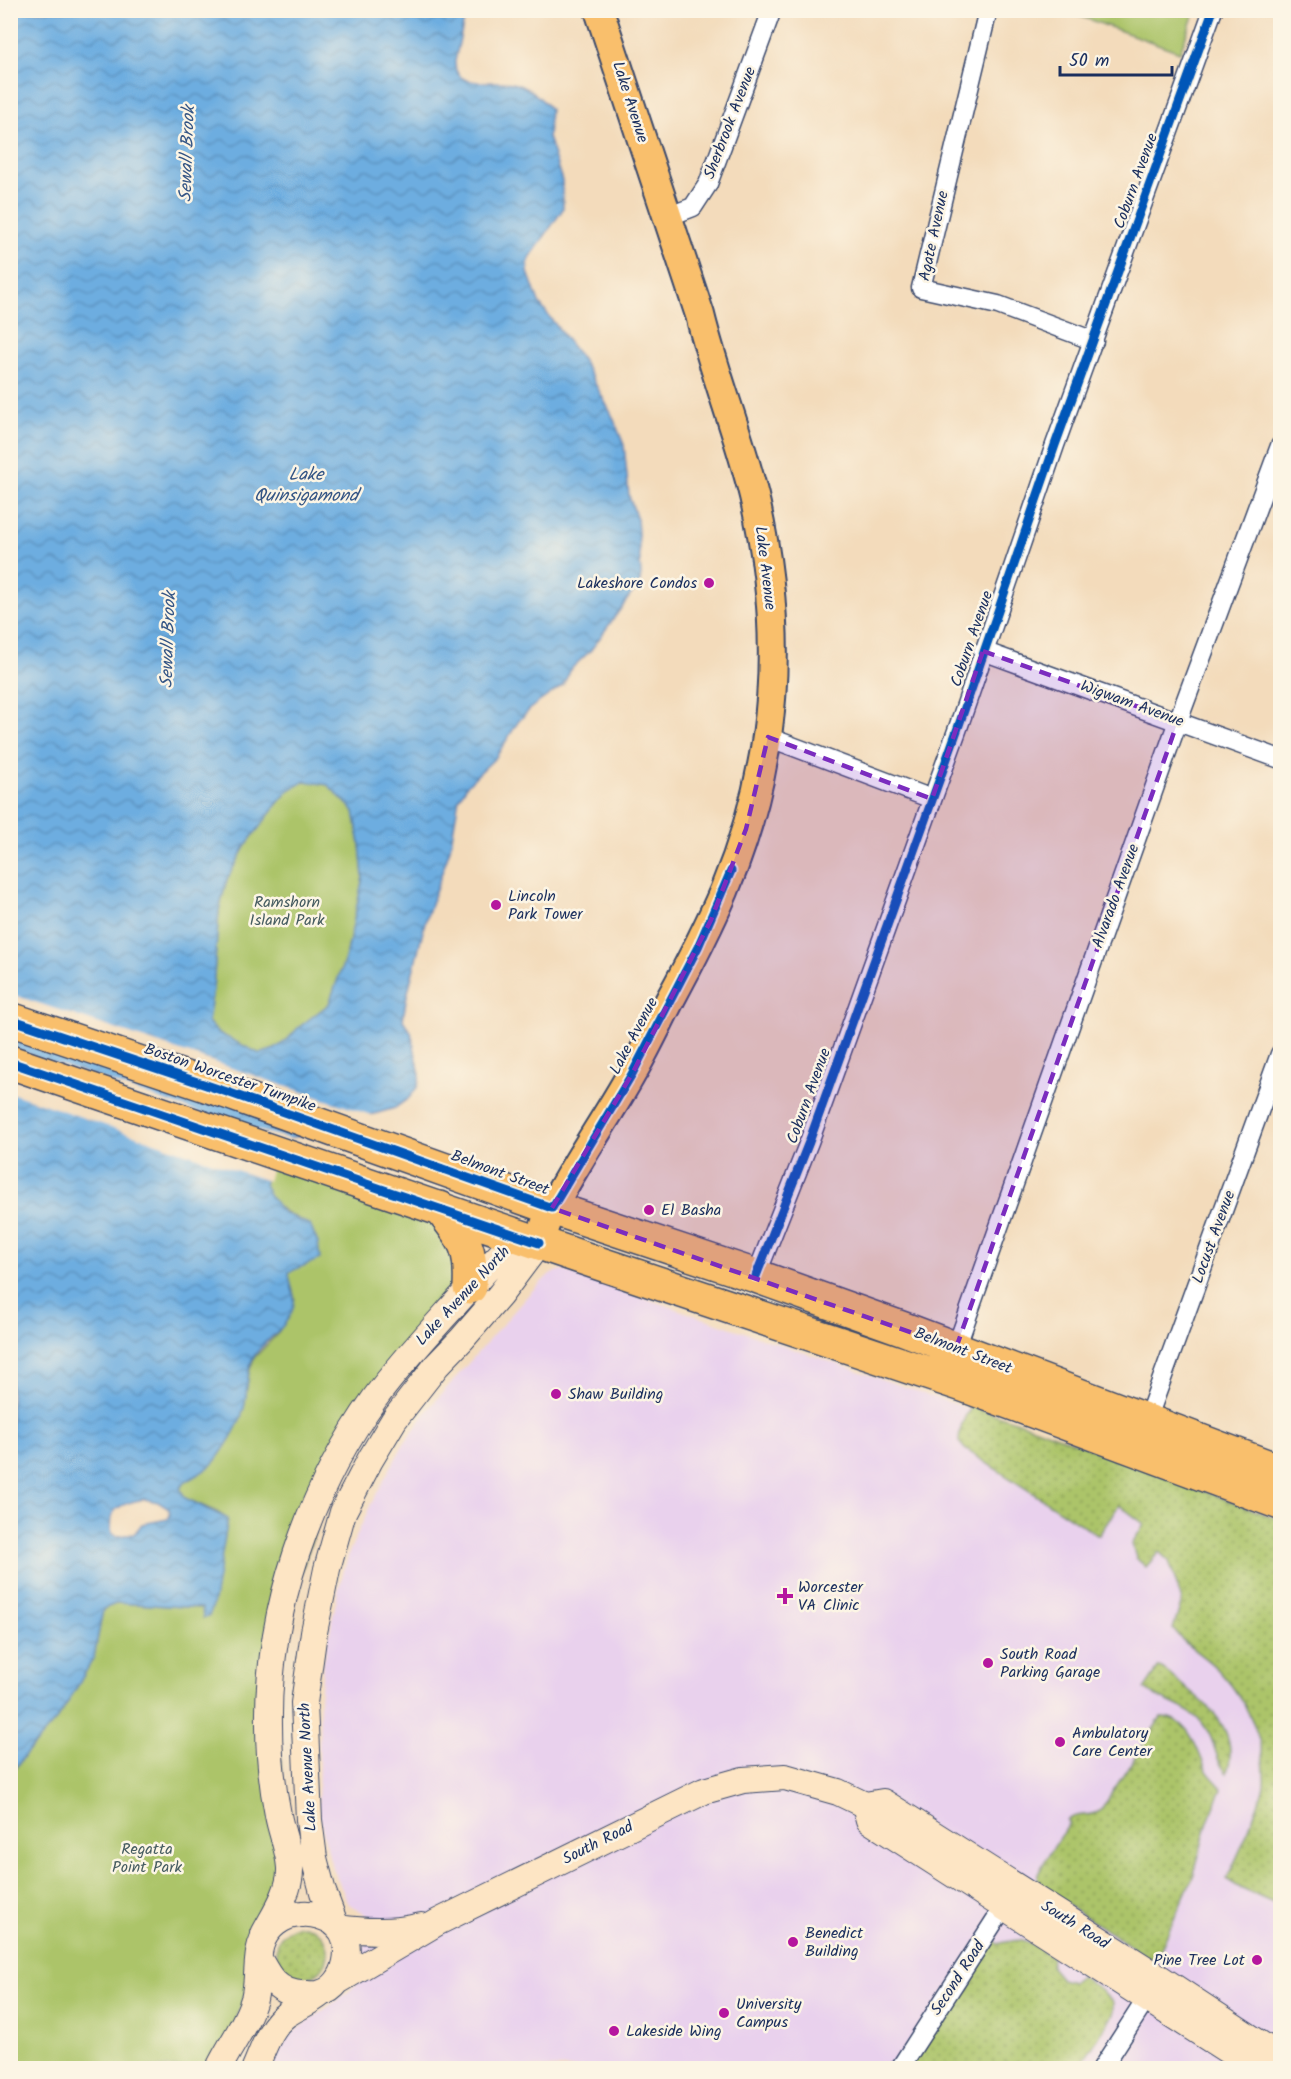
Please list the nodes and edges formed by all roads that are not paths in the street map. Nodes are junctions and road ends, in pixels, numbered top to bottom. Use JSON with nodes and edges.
{"nodes":[{"id":1,"x":600,"y":10,"type":"edge"},
{"id":2,"x":772,"y":10,"type":"edge"},
{"id":3,"x":988,"y":10,"type":"edge"},
{"id":4,"x":1213,"y":10,"type":"edge"},
{"id":5,"x":667,"y":217,"type":"junction"},
{"id":6,"x":1094,"y":341,"type":"junction"},
{"id":7,"x":1281,"y":446,"type":"edge"},
{"id":8,"x":983,"y":651,"type":"junction"},
{"id":9,"x":1178,"y":721,"type":"junction"},
{"id":10,"x":768,"y":737,"type":"junction"},
{"id":11,"x":1281,"y":759,"type":"edge"},
{"id":12,"x":932,"y":799,"type":"junction"},
{"id":13,"x":10,"y":1019,"type":"edge"},
{"id":14,"x":1281,"y":1054,"type":"edge"},
{"id":15,"x":10,"y":1062,"type":"edge"},
{"id":16,"x":439,"y":1167,"type":"joint"},
{"id":17,"x":440,"y":1208,"type":"junction"},
{"id":18,"x":552,"y":1208,"type":"junction"},
{"id":19,"x":529,"y":1240,"type":"junction"},
{"id":20,"x":756,"y":1276,"type":"junction"},
{"id":21,"x":470,"y":1287,"type":"junction"},
{"id":22,"x":956,"y":1348,"type":"junction"},
{"id":23,"x":1147,"y":1420,"type":"junction"},
{"id":24,"x":1281,"y":1471,"type":"edge"},
{"id":25,"x":1281,"y":1503,"type":"edge"},
{"id":26,"x":1010,"y":1897,"type":"junction"},
{"id":27,"x":438,"y":1922,"type":"junction"},
{"id":28,"x":337,"y":1926,"type":"junction"},
{"id":29,"x":261,"y":1947,"type":"junction"},
{"id":30,"x":330,"y":1987,"type":"junction"},
{"id":31,"x":1153,"y":1989,"type":"junction"},
{"id":32,"x":1281,"y":2057,"type":"edge"},
{"id":33,"x":219,"y":2068,"type":"edge"},
{"id":34,"x":255,"y":2068,"type":"edge"},
{"id":35,"x":900,"y":2068,"type":"edge"},
{"id":36,"x":1102,"y":2068,"type":"edge"},
{"id":37,"x":1255,"y":2068,"type":"edge"}],
"edges":[{"from":1,"to":5,"type":"main road","name":"Lake Avenue"},
{"from":2,"to":5,"type":"street","name":"Sherbrook Avenue"},
{"from":3,"to":6,"type":"street","name":"Agate Avenue"},
{"from":4,"to":6,"type":"street","name":"Coburn Avenue"},
{"from":5,"to":10,"type":"main road","name":"Lake Avenue"},
{"from":6,"to":8,"type":"street","name":"Coburn Avenue"},
{"from":7,"to":9,"type":"street","name":"Alvarado Avenue"},
{"from":8,"to":9,"type":"street","name":"Wigwam Avenue"},
{"from":8,"to":12,"type":"street","name":"Coburn Avenue"},
{"from":9,"to":11,"type":"street","name":"Wigwam Avenue"},
{"from":9,"to":22,"type":"street","name":"Alvarado Avenue"},
{"from":10,"to":12,"type":"street"},
{"from":10,"to":18,"type":"main road","name":"Lake Avenue"},
{"from":12,"to":20,"type":"street","name":"Coburn Avenue"},
{"from":13,"to":16,"type":"highway","name":"Boston Worcester Turnpike"},
{"from":14,"to":23,"type":"street","name":"Locust Avenue"},
{"from":15,"to":17,"type":"highway"},
{"from":16,"to":18,"type":"highway","name":"Belmont Street"},
{"from":17,"to":19,"type":"highway","name":"Belmont Street"},
{"from":17,"to":21,"type":"highway"},
{"from":18,"to":19,"type":"main road","name":"Lake Avenue North"},
{"from":18,"to":20,"type":"highway","name":"Belmont Street"},
{"from":19,"to":21,"type":"main road","name":"Lake Avenue North"},
{"from":19,"to":25,"type":"highway","name":"Belmont Street"},
{"from":19,"to":28,"type":"main road","name":"Lake Avenue North"},
{"from":20,"to":22,"type":"highway","name":"Belmont Street"},
{"from":21,"to":29,"type":"main road","name":"Lake Avenue North"},
{"from":22,"to":23,"type":"highway","name":"Belmont Street"},
{"from":23,"to":24,"type":"highway","name":"Belmont Street"},
{"from":26,"to":27,"type":"main road","name":"South Road"},
{"from":26,"to":31,"type":"main road","name":"South Road"},
{"from":26,"to":35,"type":"street","name":"Second Road"},
{"from":27,"to":28,"type":"main road","name":"South Road"},
{"from":27,"to":30,"type":"main road","name":"South Road"},
{"from":28,"to":29,"type":"main road"},
{"from":28,"to":30,"type":"main road"},
{"from":29,"to":30,"type":"main road"},
{"from":29,"to":33,"type":"main road","name":"Lake Avenue North"},
{"from":30,"to":34,"type":"main road"},
{"from":31,"to":32,"type":"main road","name":"South Road"},
{"from":31,"to":36,"type":"street"},
{"from":31,"to":37,"type":"main road","name":"South Road"}]}
